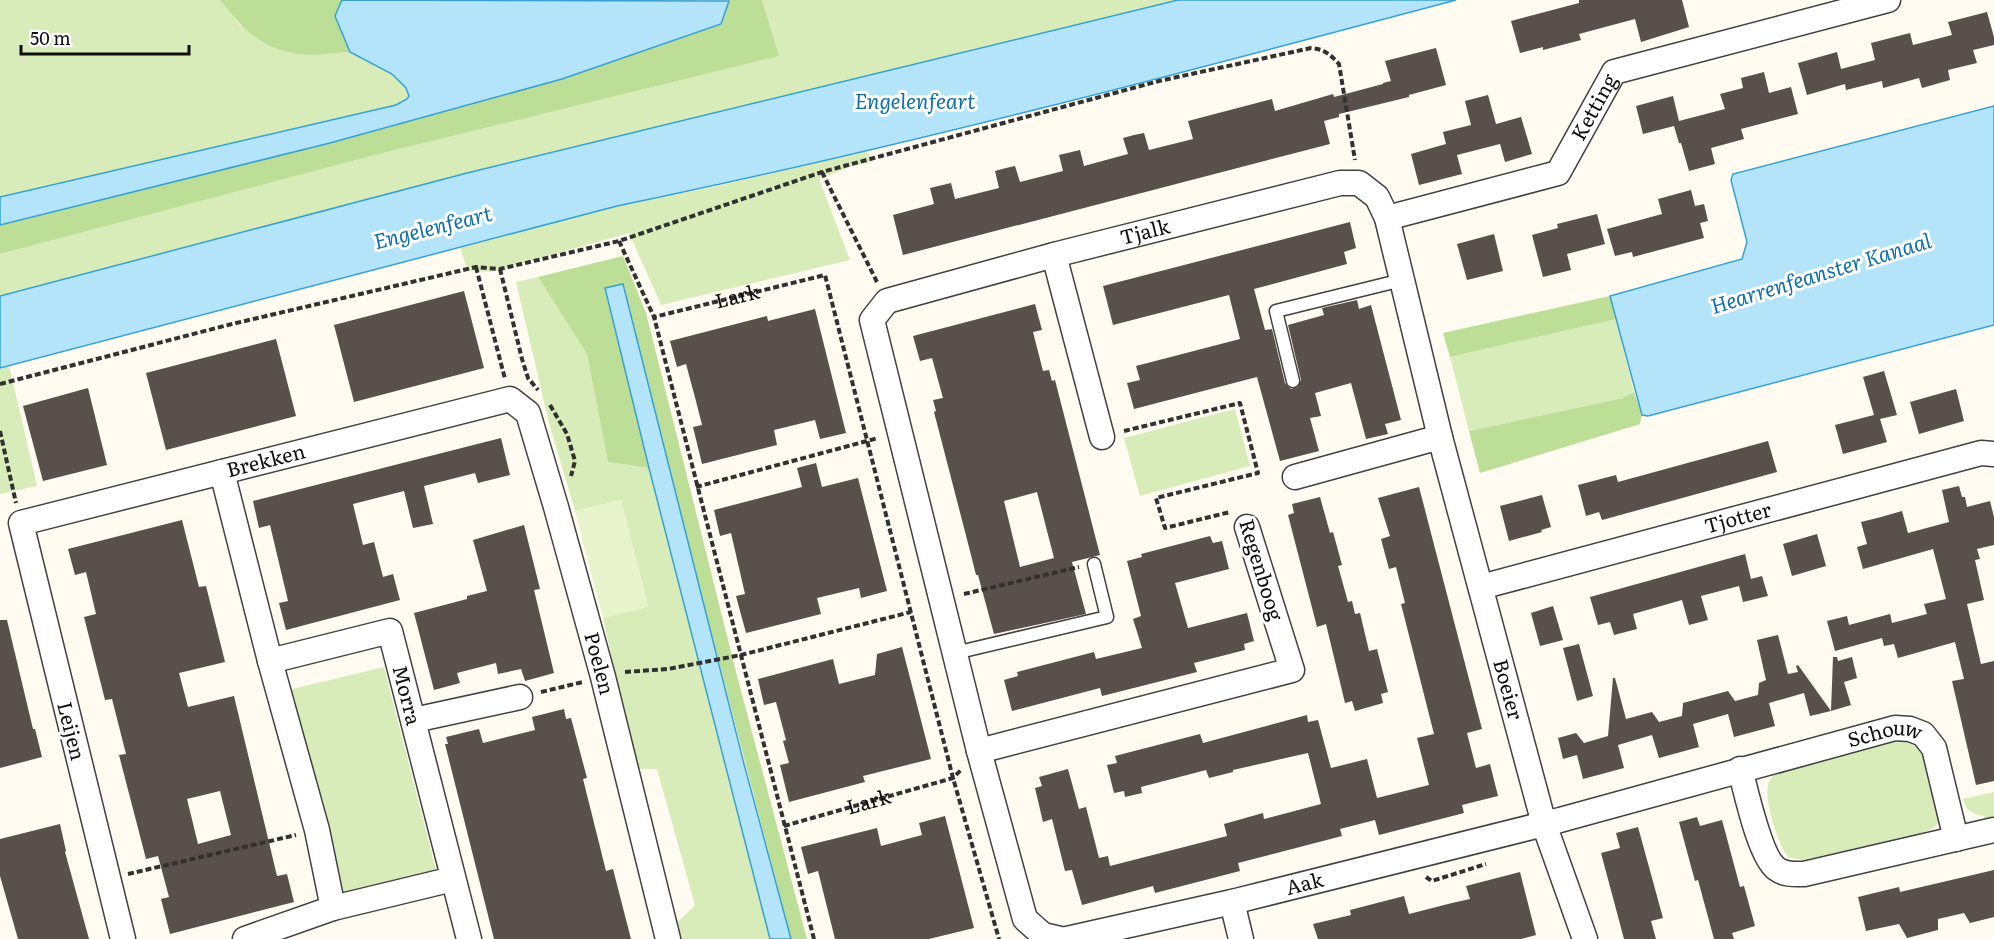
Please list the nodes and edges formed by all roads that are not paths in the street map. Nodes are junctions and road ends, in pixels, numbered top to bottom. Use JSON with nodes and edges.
{"nodes":[{"id":1,"x":1888,"y":0,"type":"edge"},
{"id":2,"x":1388,"y":218,"type":"junction"},
{"id":3,"x":1054,"y":255,"type":"junction"},
{"id":4,"x":1402,"y":280,"type":"junction"},
{"id":5,"x":1293,"y":381,"type":"dead end"},
{"id":6,"x":510,"y":399,"type":"joint"},
{"id":7,"x":1102,"y":436,"type":"road end"},
{"id":8,"x":1440,"y":437,"type":"junction"},
{"id":9,"x":1994,"y":454,"type":"edge"},
{"id":10,"x":222,"y":472,"type":"junction"},
{"id":11,"x":1295,"y":477,"type":"dead end"},
{"id":12,"x":21,"y":523,"type":"joint"},
{"id":13,"x":1246,"y":527,"type":"road end"},
{"id":14,"x":1094,"y":564,"type":"road end"},
{"id":15,"x":1481,"y":587,"type":"junction"},
{"id":16,"x":955,"y":653,"type":"junction"},
{"id":17,"x":270,"y":662,"type":"junction"},
{"id":18,"x":520,"y":697,"type":"dead end"},
{"id":19,"x":414,"y":720,"type":"junction"},
{"id":20,"x":979,"y":751,"type":"junction"},
{"id":21,"x":1740,"y":769,"type":"junction"},
{"id":22,"x":1544,"y":824,"type":"junction"},
{"id":23,"x":1994,"y":830,"type":"edge"},
{"id":24,"x":1956,"y":839,"type":"junction"},
{"id":25,"x":453,"y":879,"type":"junction"},
{"id":26,"x":1232,"y":902,"type":"junction"},
{"id":27,"x":333,"y":908,"type":"junction"},
{"id":28,"x":123,"y":939,"type":"edge"},
{"id":29,"x":245,"y":939,"type":"edge"},
{"id":30,"x":469,"y":939,"type":"edge"},
{"id":31,"x":668,"y":939,"type":"edge"},
{"id":32,"x":1060,"y":939,"type":"edge"},
{"id":33,"x":1067,"y":939,"type":"edge"},
{"id":34,"x":1241,"y":939,"type":"edge"},
{"id":35,"x":1585,"y":939,"type":"edge"}],
"edges":[{"from":1,"to":2,"type":"street","name":"Ketting"},
{"from":2,"to":3,"type":"street","name":"Tjalk"},
{"from":2,"to":4,"type":"street","name":"Boeier"},
{"from":3,"to":7,"type":"street"},
{"from":3,"to":16,"type":"street","name":"Tjalk"},
{"from":4,"to":5,"type":"lane"},
{"from":4,"to":8,"type":"street","name":"Boeier"},
{"from":6,"to":10,"type":"street","name":"Brekken"},
{"from":6,"to":31,"type":"street","name":"Poelen"},
{"from":8,"to":11,"type":"street"},
{"from":8,"to":15,"type":"street","name":"Boeier"},
{"from":9,"to":15,"type":"street","name":"Tjotter"},
{"from":10,"to":12,"type":"street","name":"Brekken"},
{"from":10,"to":17,"type":"street"},
{"from":12,"to":28,"type":"street","name":"Leijen"},
{"from":13,"to":20,"type":"street","name":"Regenboog"},
{"from":14,"to":16,"type":"lane"},
{"from":15,"to":22,"type":"street","name":"Boeier"},
{"from":16,"to":20,"type":"street"},
{"from":17,"to":19,"type":"street","name":"Morra"},
{"from":17,"to":27,"type":"street"},
{"from":18,"to":19,"type":"street"},
{"from":19,"to":25,"type":"street","name":"Morra"},
{"from":20,"to":32,"type":"street"},
{"from":21,"to":22,"type":"street","name":"Schouw"},
{"from":21,"to":24,"type":"street"},
{"from":21,"to":24,"type":"street","name":"Schouw"},
{"from":22,"to":26,"type":"street","name":"Aak"},
{"from":22,"to":35,"type":"street","name":"Boeier"},
{"from":23,"to":24,"type":"street"},
{"from":25,"to":27,"type":"street"},
{"from":25,"to":30,"type":"street","name":"Morra"},
{"from":26,"to":33,"type":"street","name":"Aak"},
{"from":26,"to":34,"type":"street"},
{"from":27,"to":29,"type":"street"}]}
